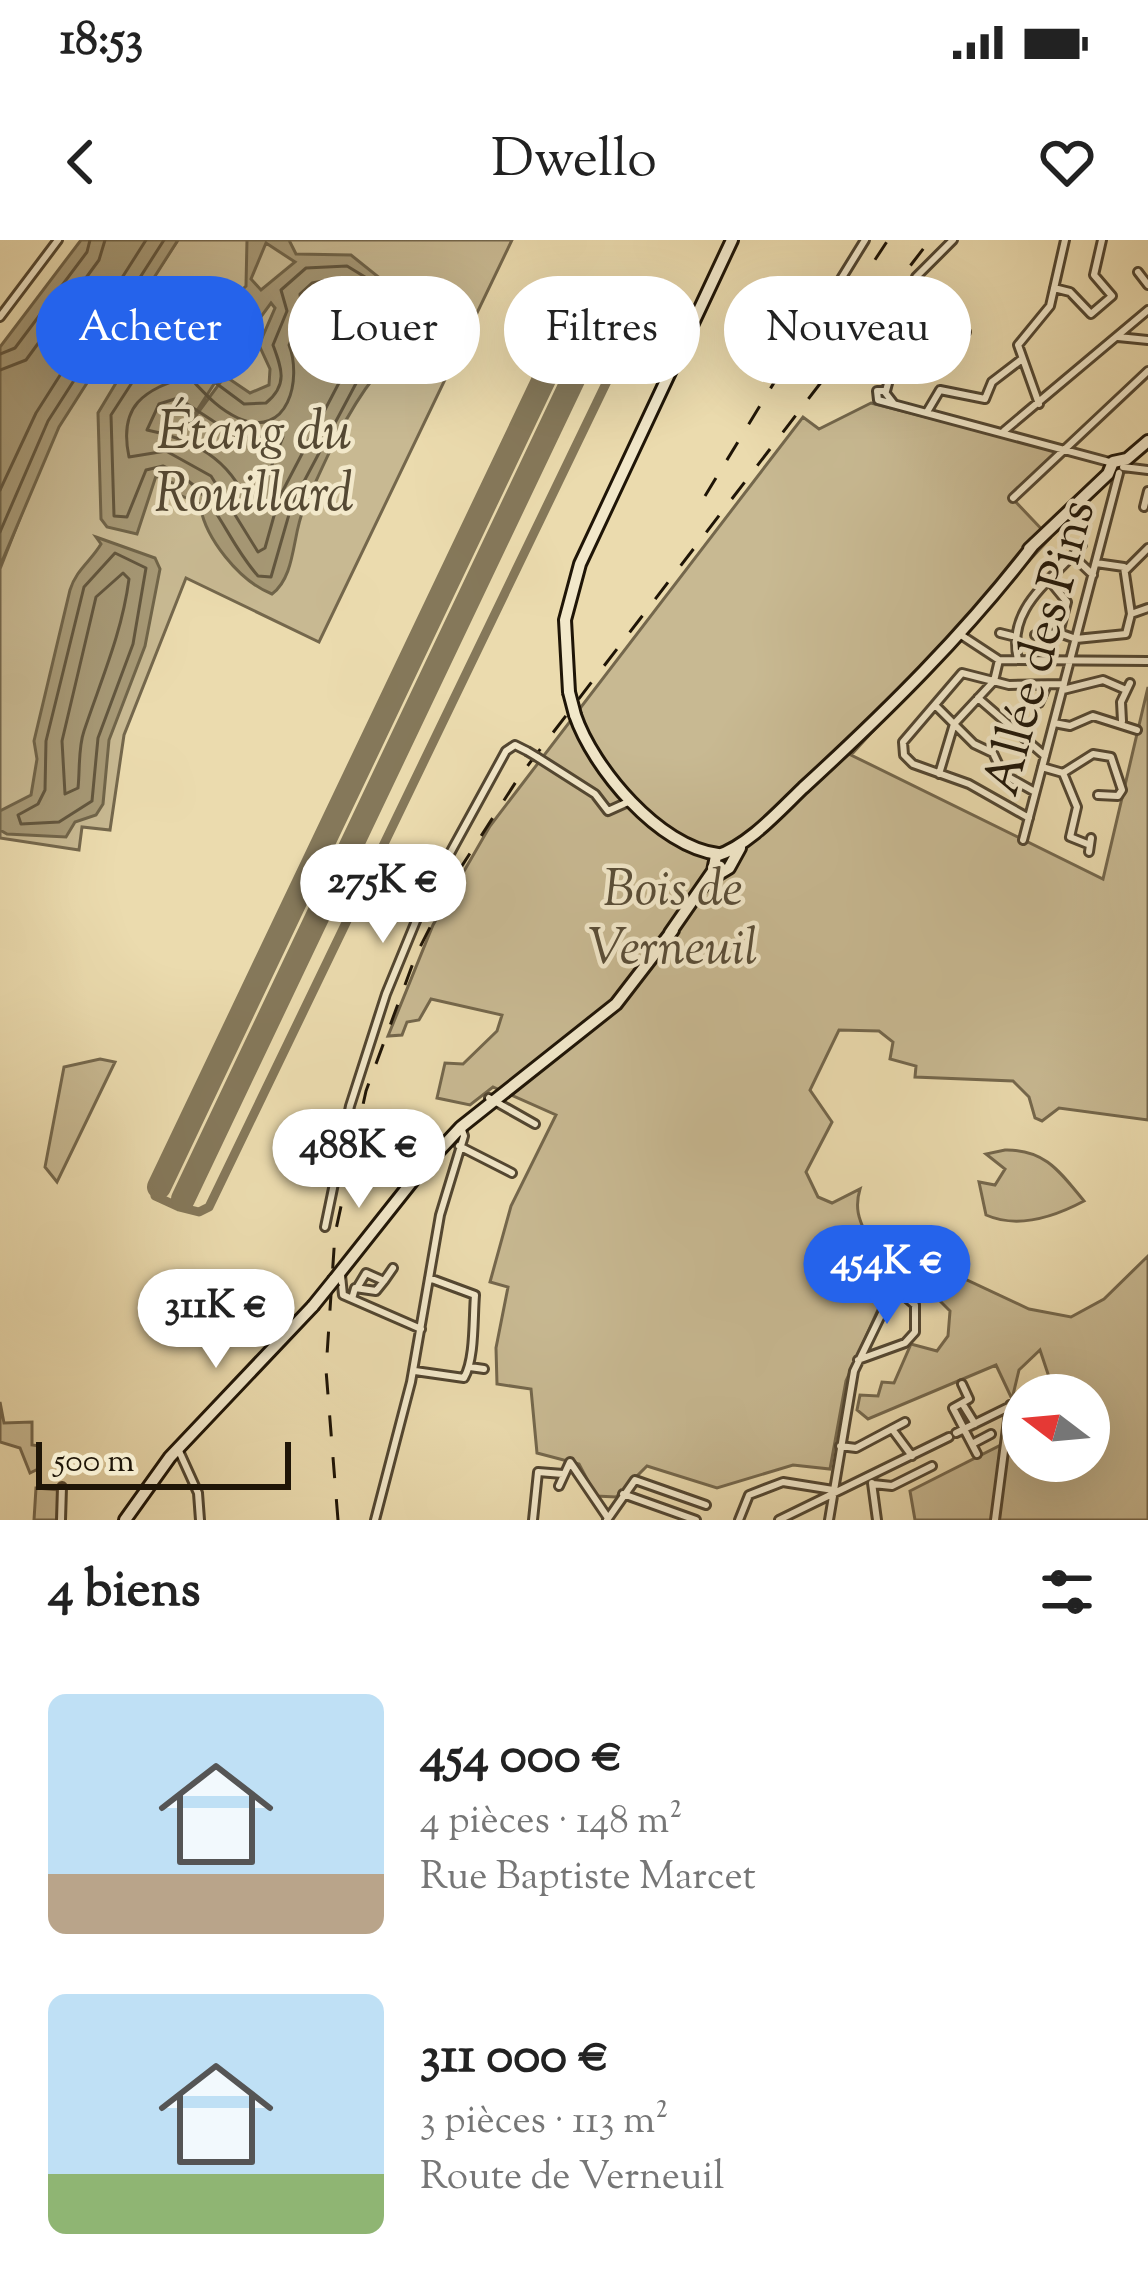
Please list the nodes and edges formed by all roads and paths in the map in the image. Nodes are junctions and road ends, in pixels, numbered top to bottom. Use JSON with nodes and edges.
{"nodes":[{"id":1,"x":58,"y":240,"type":"edge"},
{"id":2,"x":732,"y":240,"type":"edge"},
{"id":3,"x":865,"y":240,"type":"edge"},
{"id":4,"x":953,"y":240,"type":"edge"},
{"id":5,"x":1065,"y":240,"type":"edge"},
{"id":6,"x":1102,"y":240,"type":"edge"},
{"id":7,"x":1138,"y":272,"type":"dead end"},
{"id":8,"x":843,"y":276,"type":"edge"},
{"id":9,"x":918,"y":276,"type":"edge"},
{"id":10,"x":1148,"y":285,"type":"edge"},
{"id":11,"x":1054,"y":288,"type":"junction"},
{"id":12,"x":1148,"y":310,"type":"edge"},
{"id":13,"x":0,"y":317,"type":"edge"},
{"id":14,"x":1118,"y":337,"type":"junction"},
{"id":15,"x":1148,"y":340,"type":"edge"},
{"id":16,"x":1022,"y":359,"type":"junction"},
{"id":17,"x":1148,"y":371,"type":"edge"},
{"id":18,"x":886,"y":384,"type":"edge"},
{"id":19,"x":1040,"y":404,"type":"junction"},
{"id":20,"x":927,"y":413,"type":"junction"},
{"id":21,"x":1003,"y":433,"type":"junction"},
{"id":22,"x":1063,"y":448,"type":"junction"},
{"id":23,"x":1127,"y":460,"type":"edge"},
{"id":24,"x":1148,"y":470,"type":"edge"},
{"id":25,"x":1148,"y":491,"type":"edge"},
{"id":26,"x":1013,"y":498,"type":"dead end"},
{"id":27,"x":1144,"y":507,"type":"dead end"},
{"id":28,"x":1082,"y":545,"type":"dead end"},
{"id":29,"x":1148,"y":548,"type":"edge"},
{"id":30,"x":1072,"y":556,"type":"junction"},
{"id":31,"x":1140,"y":557,"type":"junction"},
{"id":32,"x":1096,"y":562,"type":"junction"},
{"id":33,"x":1148,"y":566,"type":"edge"},
{"id":34,"x":1125,"y":572,"type":"junction"},
{"id":35,"x":1093,"y":575,"type":"junction"},
{"id":36,"x":1049,"y":580,"type":"junction"},
{"id":37,"x":1148,"y":608,"type":"edge"},
{"id":38,"x":1131,"y":614,"type":"junction"},
{"id":39,"x":961,"y":633,"type":"junction"},
{"id":40,"x":1000,"y":633,"type":"dead end"},
{"id":41,"x":1059,"y":633,"type":"junction"},
{"id":42,"x":1035,"y":634,"type":"dead end"},
{"id":43,"x":1012,"y":636,"type":"junction"},
{"id":44,"x":1076,"y":639,"type":"junction"},
{"id":45,"x":999,"y":660,"type":"junction"},
{"id":46,"x":1018,"y":660,"type":"junction"},
{"id":47,"x":1070,"y":661,"type":"junction"},
{"id":48,"x":1148,"y":662,"type":"edge"},
{"id":49,"x":994,"y":681,"type":"junction"},
{"id":50,"x":1046,"y":687,"type":"junction"},
{"id":51,"x":1064,"y":687,"type":"junction"},
{"id":52,"x":979,"y":698,"type":"junction"},
{"id":53,"x":1039,"y":703,"type":"dead end"},
{"id":54,"x":935,"y":705,"type":"junction"},
{"id":55,"x":1122,"y":721,"type":"junction"},
{"id":56,"x":1054,"y":723,"type":"junction"},
{"id":57,"x":954,"y":724,"type":"junction"},
{"id":58,"x":1137,"y":730,"type":"dead end"},
{"id":59,"x":1045,"y":756,"type":"junction"},
{"id":60,"x":1042,"y":767,"type":"junction"},
{"id":61,"x":1063,"y":773,"type":"junction"},
{"id":62,"x":940,"y":774,"type":"junction"},
{"id":63,"x":1035,"y":792,"type":"junction"},
{"id":64,"x":1098,"y":795,"type":"dead end"},
{"id":65,"x":629,"y":801,"type":"junction"},
{"id":66,"x":1028,"y":818,"type":"junction"},
{"id":67,"x":1023,"y":840,"type":"dead end"},
{"id":68,"x":1090,"y":845,"type":"dead end"},
{"id":69,"x":721,"y":861,"type":"junction"},
{"id":70,"x":493,"y":1098,"type":"junction"},
{"id":71,"x":535,"y":1124,"type":"dead end"},
{"id":72,"x":457,"y":1135,"type":"junction"},
{"id":73,"x":512,"y":1173,"type":"dead end"},
{"id":74,"x":325,"y":1227,"type":"dead end"},
{"id":75,"x":393,"y":1268,"type":"dead end"},
{"id":76,"x":900,"y":1271,"type":"dead end"},
{"id":77,"x":338,"y":1276,"type":"junction"},
{"id":78,"x":429,"y":1278,"type":"junction"},
{"id":79,"x":384,"y":1281,"type":"junction"},
{"id":80,"x":357,"y":1288,"type":"junction"},
{"id":81,"x":895,"y":1288,"type":"junction"},
{"id":82,"x":352,"y":1300,"type":"junction"},
{"id":83,"x":421,"y":1329,"type":"junction"},
{"id":84,"x":858,"y":1360,"type":"junction"},
{"id":85,"x":470,"y":1367,"type":"junction"},
{"id":86,"x":484,"y":1369,"type":"dead end"},
{"id":87,"x":414,"y":1371,"type":"junction"},
{"id":88,"x":962,"y":1384,"type":"dead end"},
{"id":89,"x":962,"y":1403,"type":"junction"},
{"id":90,"x":1002,"y":1410,"type":"edge"},
{"id":91,"x":905,"y":1422,"type":"dead end"},
{"id":92,"x":975,"y":1424,"type":"junction"},
{"id":93,"x":892,"y":1429,"type":"junction"},
{"id":94,"x":956,"y":1433,"type":"junction"},
{"id":95,"x":992,"y":1434,"type":"dead end"},
{"id":96,"x":972,"y":1444,"type":"junction"},
{"id":97,"x":178,"y":1446,"type":"junction"},
{"id":98,"x":840,"y":1446,"type":"junction"},
{"id":99,"x":977,"y":1454,"type":"dead end"},
{"id":100,"x":914,"y":1455,"type":"junction"},
{"id":101,"x":1002,"y":1467,"type":"edge"},
{"id":102,"x":563,"y":1474,"type":"junction"},
{"id":103,"x":871,"y":1481,"type":"junction"},
{"id":104,"x":559,"y":1486,"type":"dead end"},
{"id":105,"x":62,"y":1487,"type":"dead end"},
{"id":106,"x":622,"y":1494,"type":"junction"},
{"id":107,"x":833,"y":1494,"type":"junction"},
{"id":108,"x":706,"y":1505,"type":"dead end"},
{"id":109,"x":608,"y":1519,"type":"edge"},
{"id":110,"x":61,"y":1520,"type":"edge"},
{"id":111,"x":123,"y":1520,"type":"edge"},
{"id":112,"x":200,"y":1520,"type":"edge"},
{"id":113,"x":375,"y":1520,"type":"edge"},
{"id":114,"x":533,"y":1520,"type":"edge"},
{"id":115,"x":696,"y":1520,"type":"edge"},
{"id":116,"x":739,"y":1520,"type":"edge"},
{"id":117,"x":779,"y":1520,"type":"edge"},
{"id":118,"x":829,"y":1520,"type":"edge"},
{"id":119,"x":877,"y":1520,"type":"edge"},
{"id":120,"x":995,"y":1520,"type":"edge"}],
"edges":[{"from":1,"to":13,"type":"street"},
{"from":2,"to":65,"type":"main road","bridge":true},
{"from":3,"to":8,"type":"street"},
{"from":4,"to":9,"type":"street"},
{"from":5,"to":11,"type":"street"},
{"from":6,"to":11,"type":"street"},
{"from":7,"to":10,"type":"street"},
{"from":11,"to":16,"type":"street"},
{"from":12,"to":14,"type":"street"},
{"from":14,"to":15,"type":"street"},
{"from":14,"to":19,"type":"street"},
{"from":16,"to":19,"type":"street"},
{"from":16,"to":20,"type":"street"},
{"from":17,"to":22,"type":"street"},
{"from":18,"to":20,"type":"street"},
{"from":19,"to":21,"type":"street"},
{"from":20,"to":21,"type":"street"},
{"from":21,"to":22,"type":"street"},
{"from":22,"to":23,"type":"street"},
{"from":22,"to":26,"type":"street"},
{"from":23,"to":24,"type":"street"},
{"from":23,"to":32,"type":"street","name":"Allée des Pins"},
{"from":23,"to":39,"type":"main road"},
{"from":25,"to":27,"type":"street"},
{"from":28,"to":30,"type":"street"},
{"from":29,"to":31,"type":"street"},
{"from":30,"to":35,"type":"street"},
{"from":30,"to":36,"type":"street"},
{"from":31,"to":33,"type":"street"},
{"from":31,"to":34,"type":"street"},
{"from":32,"to":34,"type":"street"},
{"from":32,"to":35,"type":"street","name":"Allée des Pins"},
{"from":34,"to":38,"type":"street"},
{"from":35,"to":44,"type":"street","name":"Allée des Pins"},
{"from":36,"to":41,"type":"street"},
{"from":36,"to":43,"type":"street"},
{"from":37,"to":38,"type":"street"},
{"from":38,"to":44,"type":"street"},
{"from":39,"to":45,"type":"street"},
{"from":39,"to":69,"type":"main road"},
{"from":40,"to":43,"type":"street"},
{"from":41,"to":42,"type":"street"},
{"from":41,"to":44,"type":"street"},
{"from":43,"to":46,"type":"street"},
{"from":44,"to":47,"type":"street","name":"Allée des Pins"},
{"from":45,"to":46,"type":"street"},
{"from":45,"to":49,"type":"street"},
{"from":46,"to":47,"type":"street"},
{"from":47,"to":48,"type":"street"},
{"from":47,"to":51,"type":"street","name":"Allée des Pins"},
{"from":49,"to":50,"type":"street"},
{"from":49,"to":52,"type":"street"},
{"from":49,"to":54,"type":"street"},
{"from":50,"to":51,"type":"street"},
{"from":50,"to":53,"type":"street"},
{"from":51,"to":55,"type":"street"},
{"from":51,"to":56,"type":"street","name":"Allée des Pins"},
{"from":52,"to":57,"type":"street"},
{"from":52,"to":59,"type":"street"},
{"from":54,"to":57,"type":"street"},
{"from":54,"to":62,"type":"street"},
{"from":55,"to":56,"type":"street"},
{"from":55,"to":58,"type":"street"},
{"from":56,"to":59,"type":"street","name":"Allée des Pins"},
{"from":57,"to":62,"type":"street"},
{"from":57,"to":63,"type":"street"},
{"from":59,"to":60,"type":"street","name":"Allée des Pins"},
{"from":60,"to":61,"type":"street"},
{"from":60,"to":63,"type":"street","name":"Allée des Pins"},
{"from":61,"to":64,"type":"street"},
{"from":61,"to":68,"type":"street"},
{"from":62,"to":66,"type":"street"},
{"from":63,"to":66,"type":"street","name":"Allée des Pins"},
{"from":65,"to":69,"type":"main road"},
{"from":65,"to":74,"type":"street","bridge":true},
{"from":66,"to":67,"type":"street","name":"Allée des Pins"},
{"from":69,"to":70,"type":"main road"},
{"from":70,"to":71,"type":"street"},
{"from":70,"to":72,"type":"main road"},
{"from":72,"to":73,"type":"street"},
{"from":72,"to":77,"type":"main road"},
{"from":72,"to":78,"type":"street"},
{"from":75,"to":79,"type":"street"},
{"from":76,"to":81,"type":"street"},
{"from":77,"to":82,"type":"street"},
{"from":77,"to":97,"type":"main road","bridge":true},
{"from":78,"to":83,"type":"street"},
{"from":78,"to":85,"type":"street"},
{"from":79,"to":80,"type":"street"},
{"from":79,"to":80,"type":"street"},
{"from":80,"to":82,"type":"street"},
{"from":81,"to":84,"type":"street"},
{"from":81,"to":84,"type":"street"},
{"from":82,"to":83,"type":"street"},
{"from":83,"to":87,"type":"street"},
{"from":84,"to":98,"type":"street"},
{"from":85,"to":86,"type":"street"},
{"from":85,"to":87,"type":"street"},
{"from":87,"to":113,"type":"street"},
{"from":88,"to":89,"type":"street"},
{"from":89,"to":92,"type":"street"},
{"from":89,"to":94,"type":"street"},
{"from":90,"to":92,"type":"street"},
{"from":91,"to":93,"type":"street"},
{"from":92,"to":94,"type":"street"},
{"from":93,"to":98,"type":"street"},
{"from":93,"to":100,"type":"street"},
{"from":94,"to":96,"type":"street"},
{"from":94,"to":100,"type":"street"},
{"from":95,"to":96,"type":"street"},
{"from":96,"to":99,"type":"street"},
{"from":97,"to":111,"type":"main road"},
{"from":97,"to":112,"type":"street"},
{"from":98,"to":107,"type":"street"},
{"from":100,"to":103,"type":"street"},
{"from":100,"to":103,"type":"street"},
{"from":101,"to":120,"type":"street"},
{"from":102,"to":104,"type":"street"},
{"from":102,"to":109,"type":"street"},
{"from":102,"to":114,"type":"street"},
{"from":103,"to":107,"type":"street"},
{"from":103,"to":119,"type":"street"},
{"from":105,"to":110,"type":"street"},
{"from":106,"to":108,"type":"street"},
{"from":106,"to":109,"type":"street"},
{"from":106,"to":115,"type":"street"},
{"from":107,"to":116,"type":"street"},
{"from":107,"to":117,"type":"street"},
{"from":107,"to":118,"type":"street"}]}
